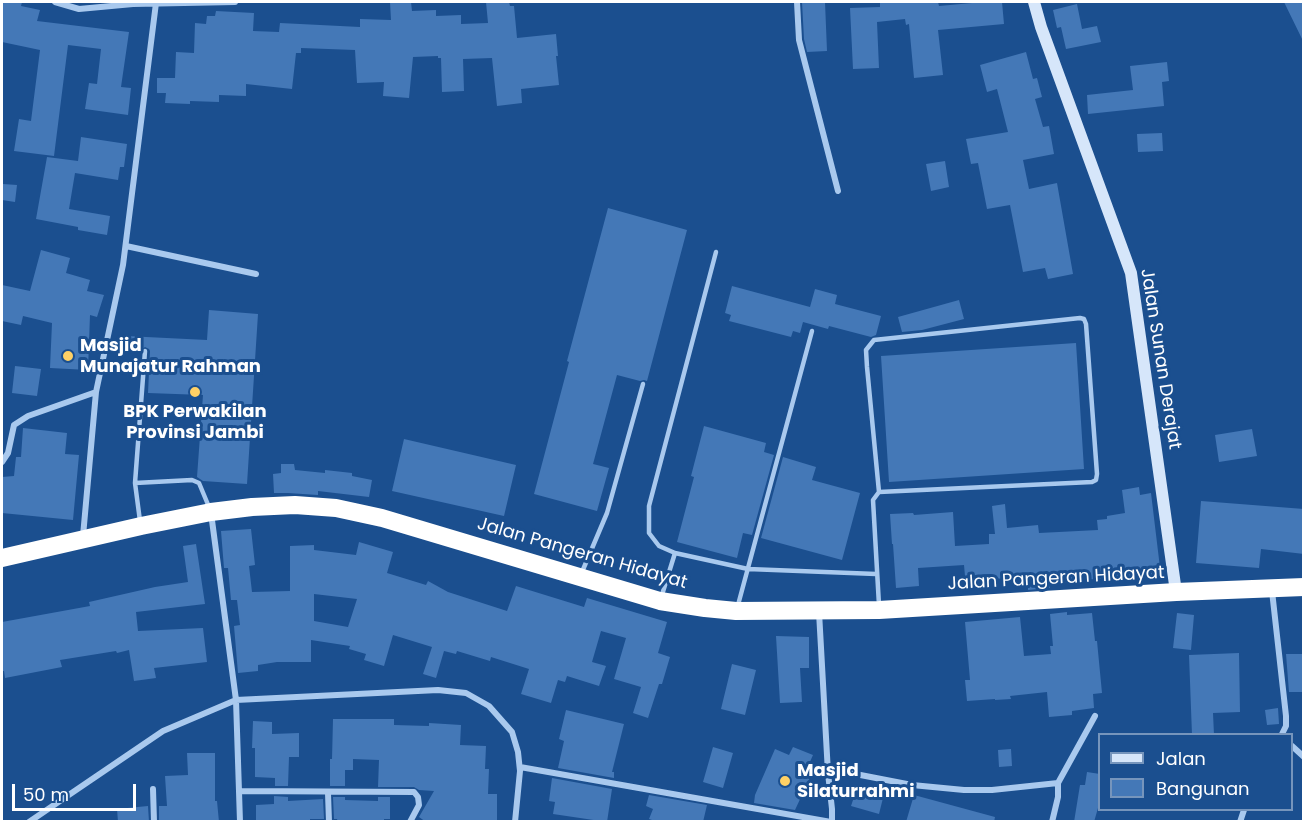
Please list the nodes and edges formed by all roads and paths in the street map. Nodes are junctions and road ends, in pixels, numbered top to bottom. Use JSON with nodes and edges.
{"nodes":[{"id":1,"x":55,"y":2,"type":"edge"},
{"id":2,"x":156,"y":2,"type":"edge"},
{"id":3,"x":235,"y":2,"type":"edge"},
{"id":4,"x":797,"y":2,"type":"edge"},
{"id":5,"x":1034,"y":2,"type":"edge"},
{"id":6,"x":133,"y":3,"type":"edge"},
{"id":7,"x":838,"y":191,"type":"dead end"},
{"id":8,"x":126,"y":246,"type":"junction"},
{"id":9,"x":716,"y":252,"type":"dead end"},
{"id":10,"x":256,"y":274,"type":"dead end"},
{"id":11,"x":812,"y":331,"type":"dead end"},
{"id":12,"x":145,"y":351,"type":"dead end"},
{"id":13,"x":643,"y":384,"type":"dead end"},
{"id":14,"x":96,"y":392,"type":"junction"},
{"id":15,"x":2,"y":462,"type":"edge"},
{"id":16,"x":135,"y":483,"type":"junction"},
{"id":17,"x":879,"y":492,"type":"junction"},
{"id":18,"x":211,"y":512,"type":"junction"},
{"id":19,"x":141,"y":526,"type":"junction"},
{"id":20,"x":83,"y":539,"type":"junction"},
{"id":21,"x":675,"y":553,"type":"junction"},
{"id":22,"x":2,"y":558,"type":"edge"},
{"id":23,"x":748,"y":569,"type":"junction"},
{"id":24,"x":876,"y":574,"type":"junction"},
{"id":25,"x":580,"y":577,"type":"junction"},
{"id":26,"x":1304,"y":587,"type":"edge"},
{"id":27,"x":1272,"y":588,"type":"junction"},
{"id":28,"x":1176,"y":592,"type":"junction"},
{"id":29,"x":660,"y":601,"type":"junction"},
{"id":30,"x":879,"y":610,"type":"junction"},
{"id":31,"x":736,"y":611,"type":"junction"},
{"id":32,"x":819,"y":611,"type":"junction"},
{"id":33,"x":236,"y":700,"type":"junction"},
{"id":34,"x":1095,"y":716,"type":"dead end"},
{"id":35,"x":1283,"y":733,"type":"edge"},
{"id":36,"x":520,"y":768,"type":"junction"},
{"id":37,"x":828,"y":773,"type":"junction"},
{"id":38,"x":1058,"y":783,"type":"junction"},
{"id":39,"x":153,"y":789,"type":"dead end"},
{"id":40,"x":239,"y":791,"type":"junction"},
{"id":41,"x":328,"y":792,"type":"junction"},
{"id":42,"x":29,"y":822,"type":"edge"},
{"id":43,"x":154,"y":822,"type":"edge"},
{"id":44,"x":240,"y":822,"type":"edge"},
{"id":45,"x":329,"y":822,"type":"edge"},
{"id":46,"x":410,"y":822,"type":"edge"},
{"id":47,"x":515,"y":822,"type":"edge"},
{"id":48,"x":831,"y":822,"type":"edge"},
{"id":49,"x":1052,"y":822,"type":"edge"}],
"edges":[{"from":1,"to":6,"type":"street"},
{"from":2,"to":3,"type":"street"},
{"from":2,"to":6,"type":"street"},
{"from":2,"to":8,"type":"street"},
{"from":4,"to":7,"type":"street"},
{"from":5,"to":28,"type":"street","name":"Jalan Sunan Derajat"},
{"from":8,"to":10,"type":"street"},
{"from":8,"to":14,"type":"street"},
{"from":9,"to":21,"type":"lane"},
{"from":11,"to":23,"type":"lane"},
{"from":12,"to":16,"type":"lane"},
{"from":13,"to":25,"type":"lane"},
{"from":14,"to":15,"type":"street"},
{"from":14,"to":20,"type":"street"},
{"from":16,"to":18,"type":"lane"},
{"from":16,"to":19,"type":"lane"},
{"from":17,"to":17,"type":"lane"},
{"from":17,"to":24,"type":"lane"},
{"from":18,"to":19,"type":"highway","name":"Jalan Pangeran Hidayat"},
{"from":18,"to":25,"type":"highway","name":"Jalan Pangeran Hidayat"},
{"from":18,"to":33,"type":"street"},
{"from":19,"to":20,"type":"highway","name":"Jalan Pangeran Hidayat"},
{"from":20,"to":22,"type":"highway","name":"Jalan Pangeran Hidayat"},
{"from":21,"to":23,"type":"lane"},
{"from":21,"to":29,"type":"lane"},
{"from":23,"to":24,"type":"lane"},
{"from":23,"to":31,"type":"lane"},
{"from":24,"to":30,"type":"lane"},
{"from":25,"to":29,"type":"highway","name":"Jalan Pangeran Hidayat"},
{"from":26,"to":27,"type":"highway","name":"Jalan Pangeran Hidayat"},
{"from":27,"to":28,"type":"highway","name":"Jalan Pangeran Hidayat"},
{"from":27,"to":35,"type":"street"},
{"from":28,"to":30,"type":"highway","name":"Jalan Pangeran Hidayat"},
{"from":29,"to":31,"type":"highway","name":"Jalan Pangeran Hidayat"},
{"from":30,"to":32,"type":"highway","name":"Jalan Pangeran Hidayat"},
{"from":31,"to":32,"type":"highway","name":"Jalan Pangeran Hidayat"},
{"from":32,"to":37,"type":"street"},
{"from":33,"to":36,"type":"street"},
{"from":33,"to":40,"type":"street"},
{"from":33,"to":42,"type":"street"},
{"from":34,"to":38,"type":"street"},
{"from":36,"to":47,"type":"street"},
{"from":36,"to":48,"type":"street"},
{"from":37,"to":38,"type":"street"},
{"from":37,"to":48,"type":"street"},
{"from":38,"to":49,"type":"street"},
{"from":39,"to":43,"type":"street"},
{"from":40,"to":41,"type":"street"},
{"from":40,"to":44,"type":"street"},
{"from":41,"to":45,"type":"street"},
{"from":41,"to":46,"type":"street"}]}
